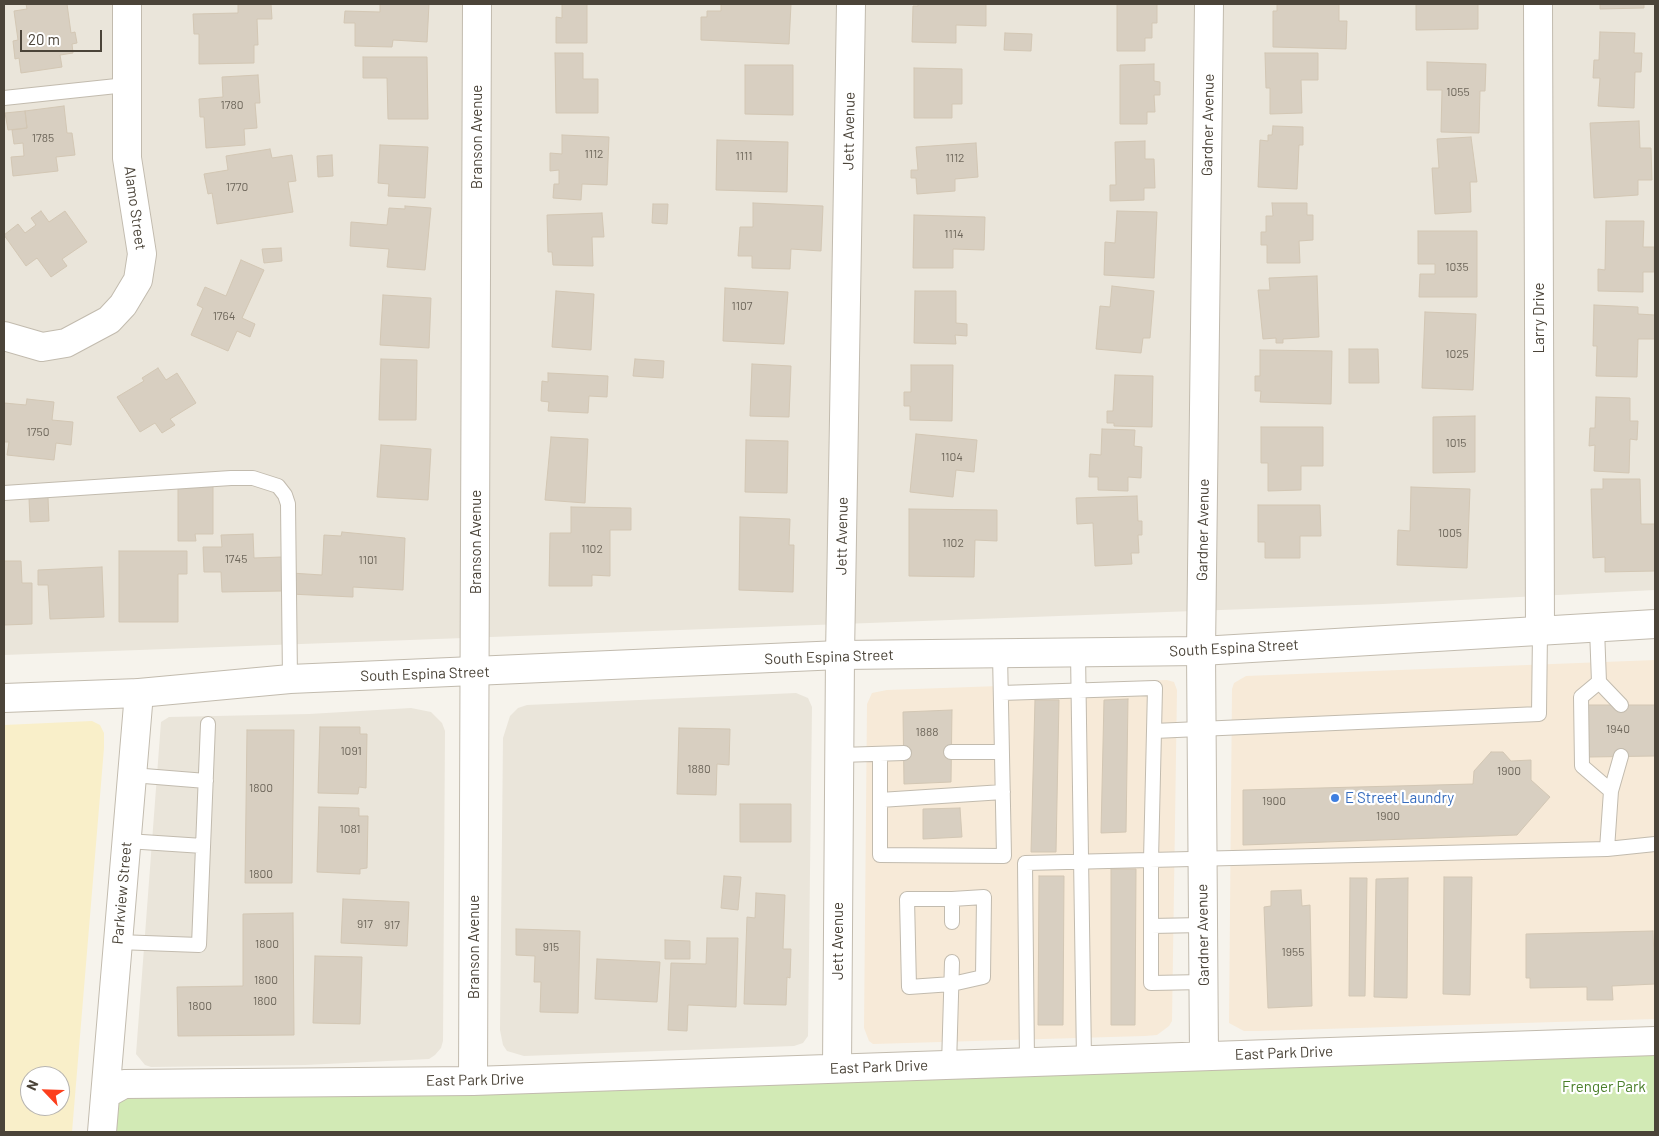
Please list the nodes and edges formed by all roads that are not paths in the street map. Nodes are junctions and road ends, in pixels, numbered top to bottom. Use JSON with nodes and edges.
{"nodes":[{"id":1,"x":127,"y":4,"type":"edge"},
{"id":2,"x":477,"y":4,"type":"edge"},
{"id":3,"x":851,"y":4,"type":"edge"},
{"id":4,"x":1209,"y":4,"type":"edge"},
{"id":5,"x":1538,"y":4,"type":"edge"},
{"id":6,"x":126,"y":85,"type":"junction"},
{"id":7,"x":4,"y":98,"type":"edge"},
{"id":8,"x":4,"y":336,"type":"edge"},
{"id":9,"x":4,"y":493,"type":"edge"},
{"id":10,"x":1655,"y":624,"type":"edge"},
{"id":11,"x":1597,"y":629,"type":"junction"},
{"id":12,"x":1540,"y":632,"type":"junction"},
{"id":13,"x":1201,"y":651,"type":"junction"},
{"id":14,"x":1078,"y":653,"type":"junction"},
{"id":15,"x":1000,"y":654,"type":"junction"},
{"id":16,"x":840,"y":655,"type":"junction"},
{"id":17,"x":476,"y":672,"type":"junction"},
{"id":18,"x":290,"y":680,"type":"junction"},
{"id":19,"x":1599,"y":682,"type":"junction"},
{"id":20,"x":1079,"y":690,"type":"junction"},
{"id":21,"x":139,"y":692,"type":"junction"},
{"id":22,"x":1001,"y":693,"type":"junction"},
{"id":23,"x":4,"y":698,"type":"edge"},
{"id":24,"x":1621,"y":705,"type":"dead end"},
{"id":25,"x":208,"y":724,"type":"dead end"},
{"id":26,"x":1202,"y":729,"type":"junction"},
{"id":27,"x":1154,"y":731,"type":"junction"},
{"id":28,"x":951,"y":752,"type":"dead end"},
{"id":29,"x":1002,"y":752,"type":"junction"},
{"id":30,"x":904,"y":753,"type":"dead end"},
{"id":31,"x":840,"y":755,"type":"junction"},
{"id":32,"x":880,"y":755,"type":"junction"},
{"id":33,"x":1621,"y":756,"type":"dead end"},
{"id":34,"x":132,"y":775,"type":"junction"},
{"id":35,"x":206,"y":781,"type":"junction"},
{"id":36,"x":1611,"y":791,"type":"junction"},
{"id":37,"x":1003,"y":792,"type":"junction"},
{"id":38,"x":880,"y":800,"type":"junction"},
{"id":39,"x":127,"y":841,"type":"junction"},
{"id":40,"x":1655,"y":844,"type":"edge"},
{"id":41,"x":203,"y":846,"type":"junction"},
{"id":42,"x":1607,"y":849,"type":"junction"},
{"id":43,"x":1004,"y":856,"type":"junction"},
{"id":44,"x":1151,"y":860,"type":"junction"},
{"id":45,"x":1202,"y":860,"type":"junction"},
{"id":46,"x":1080,"y":862,"type":"junction"},
{"id":47,"x":1025,"y":863,"type":"junction"},
{"id":48,"x":952,"y":899,"type":"junction"},
{"id":49,"x":952,"y":922,"type":"dead end"},
{"id":50,"x":1203,"y":925,"type":"junction"},
{"id":51,"x":1151,"y":926,"type":"junction"},
{"id":52,"x":118,"y":942,"type":"junction"},
{"id":53,"x":952,"y":962,"type":"dead end"},
{"id":54,"x":1204,"y":982,"type":"junction"},
{"id":55,"x":952,"y":984,"type":"junction"},
{"id":56,"x":1655,"y":1041,"type":"edge"},
{"id":57,"x":1204,"y":1056,"type":"junction"},
{"id":58,"x":1084,"y":1060,"type":"junction"},
{"id":59,"x":1028,"y":1062,"type":"junction"},
{"id":60,"x":949,"y":1065,"type":"junction"},
{"id":61,"x":837,"y":1068,"type":"junction"},
{"id":62,"x":473,"y":1081,"type":"junction"},
{"id":63,"x":106,"y":1094,"type":"junction"},
{"id":64,"x":102,"y":1132,"type":"edge"}],
"edges":[{"from":1,"to":6,"type":"street","name":"Alamo Street"},
{"from":2,"to":17,"type":"street","name":"Branson Avenue"},
{"from":3,"to":16,"type":"street","name":"Jett Avenue"},
{"from":4,"to":13,"type":"street","name":"Gardner Avenue"},
{"from":5,"to":12,"type":"street","name":"Larry Drive"},
{"from":6,"to":7,"type":"lane"},
{"from":6,"to":8,"type":"street","name":"Alamo Street"},
{"from":9,"to":18,"type":"lane"},
{"from":10,"to":11,"type":"street","name":"South Espina Street"},
{"from":11,"to":12,"type":"street","name":"South Espina Street"},
{"from":11,"to":19,"type":"lane"},
{"from":12,"to":13,"type":"street","name":"South Espina Street"},
{"from":12,"to":26,"type":"lane"},
{"from":13,"to":14,"type":"street","name":"South Espina Street"},
{"from":13,"to":26,"type":"street","name":"Gardner Avenue"},
{"from":14,"to":15,"type":"street","name":"South Espina Street"},
{"from":14,"to":20,"type":"lane"},
{"from":15,"to":16,"type":"street","name":"South Espina Street"},
{"from":15,"to":22,"type":"lane"},
{"from":16,"to":17,"type":"street","name":"South Espina Street"},
{"from":16,"to":31,"type":"street","name":"Jett Avenue"},
{"from":17,"to":18,"type":"street","name":"South Espina Street"},
{"from":17,"to":62,"type":"street","name":"Branson Avenue"},
{"from":18,"to":21,"type":"street","name":"South Espina Street"},
{"from":19,"to":24,"type":"lane"},
{"from":19,"to":36,"type":"lane"},
{"from":20,"to":22,"type":"lane"},
{"from":20,"to":27,"type":"lane"},
{"from":20,"to":46,"type":"lane"},
{"from":21,"to":23,"type":"street","name":"South Espina Street"},
{"from":21,"to":34,"type":"street","name":"Parkview Street"},
{"from":22,"to":29,"type":"lane"},
{"from":25,"to":35,"type":"lane"},
{"from":26,"to":27,"type":"lane"},
{"from":26,"to":45,"type":"street","name":"Gardner Avenue"},
{"from":27,"to":44,"type":"lane"},
{"from":28,"to":29,"type":"lane"},
{"from":29,"to":37,"type":"lane"},
{"from":30,"to":32,"type":"lane"},
{"from":31,"to":32,"type":"lane"},
{"from":31,"to":61,"type":"street","name":"Jett Avenue"},
{"from":32,"to":38,"type":"lane"},
{"from":33,"to":36,"type":"lane"},
{"from":34,"to":35,"type":"lane"},
{"from":34,"to":39,"type":"street","name":"Parkview Street"},
{"from":35,"to":41,"type":"lane"},
{"from":36,"to":42,"type":"lane"},
{"from":37,"to":38,"type":"lane"},
{"from":37,"to":43,"type":"lane"},
{"from":38,"to":43,"type":"lane"},
{"from":39,"to":41,"type":"lane"},
{"from":39,"to":52,"type":"street","name":"Parkview Street"},
{"from":40,"to":42,"type":"lane"},
{"from":41,"to":52,"type":"lane"},
{"from":42,"to":45,"type":"lane"},
{"from":43,"to":47,"type":"lane"},
{"from":44,"to":45,"type":"lane"},
{"from":44,"to":46,"type":"lane"},
{"from":44,"to":51,"type":"lane"},
{"from":45,"to":50,"type":"street","name":"Gardner Avenue"},
{"from":46,"to":47,"type":"lane"},
{"from":46,"to":58,"type":"lane"},
{"from":47,"to":59,"type":"lane"},
{"from":48,"to":49,"type":"lane"},
{"from":48,"to":55,"type":"lane"},
{"from":48,"to":55,"type":"lane"},
{"from":50,"to":51,"type":"lane"},
{"from":50,"to":54,"type":"street","name":"Gardner Avenue"},
{"from":51,"to":54,"type":"lane"},
{"from":52,"to":63,"type":"street","name":"Parkview Street"},
{"from":53,"to":55,"type":"lane"},
{"from":54,"to":57,"type":"street","name":"Gardner Avenue"},
{"from":55,"to":60,"type":"lane"},
{"from":56,"to":57,"type":"street","name":"East Park Drive"},
{"from":57,"to":58,"type":"street","name":"East Park Drive"},
{"from":58,"to":59,"type":"street","name":"East Park Drive"},
{"from":59,"to":60,"type":"street","name":"East Park Drive"},
{"from":60,"to":61,"type":"street","name":"East Park Drive"},
{"from":61,"to":62,"type":"street","name":"East Park Drive"},
{"from":62,"to":63,"type":"street","name":"East Park Drive"},
{"from":63,"to":64,"type":"street","name":"Parkview Street"}]}
